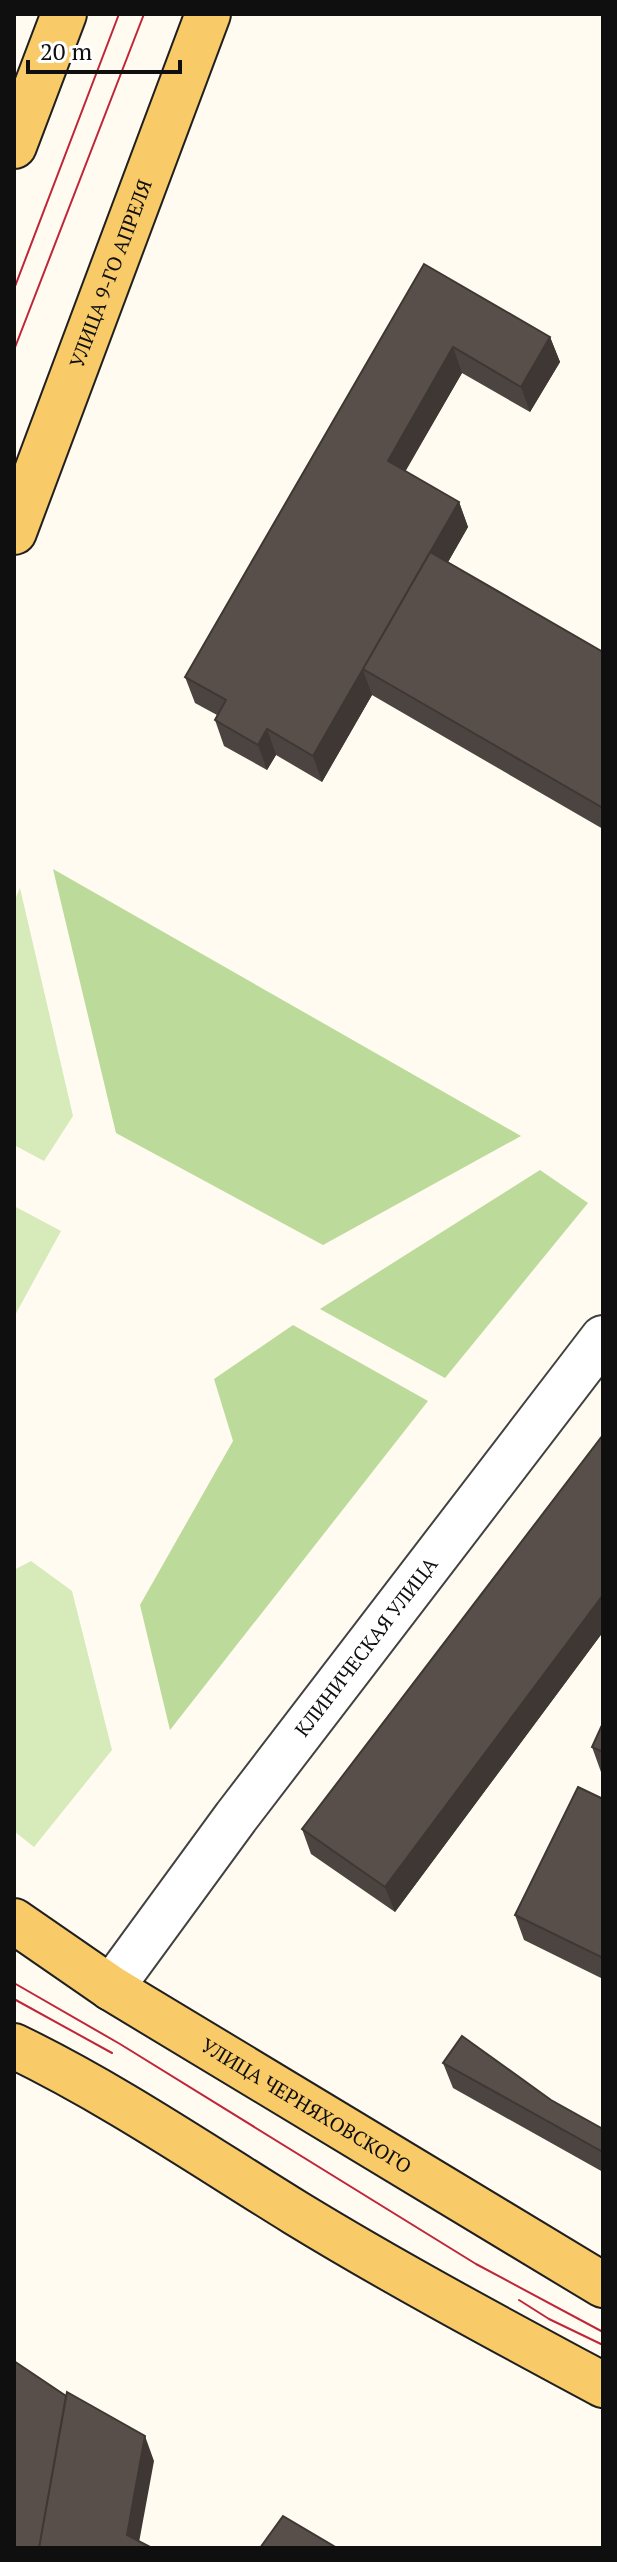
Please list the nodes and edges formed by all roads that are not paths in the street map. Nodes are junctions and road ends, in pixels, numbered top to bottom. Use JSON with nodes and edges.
{"nodes":[{"id":1,"x":208,"y":14,"type":"edge"},
{"id":2,"x":58,"y":30,"type":"edge"},
{"id":3,"x":14,"y":91,"type":"edge"},
{"id":4,"x":14,"y":146,"type":"edge"},
{"id":5,"x":14,"y":532,"type":"edge"},
{"id":6,"x":603,"y":1338,"type":"edge"},
{"id":7,"x":14,"y":1921,"type":"edge"},
{"id":8,"x":121,"y":1974,"type":"junction"},
{"id":9,"x":14,"y":2046,"type":"edge"},
{"id":10,"x":603,"y":2285,"type":"edge"},
{"id":11,"x":603,"y":2385,"type":"edge"}],
"edges":[{"from":1,"to":5,"type":"main road","name":"УЛИЦА 9-ГО АПРЕЛЯ"},
{"from":2,"to":3,"type":"street"},
{"from":2,"to":4,"type":"main road"},
{"from":6,"to":8,"type":"street","name":"КЛИНИЧЕСКАЯ УЛИЦА"},
{"from":7,"to":8,"type":"main road","name":"УЛИЦА ЧЕРНЯХОВСКОГО"},
{"from":8,"to":10,"type":"main road","name":"УЛИЦА ЧЕРНЯХОВСКОГО"},
{"from":9,"to":11,"type":"main road"}]}
